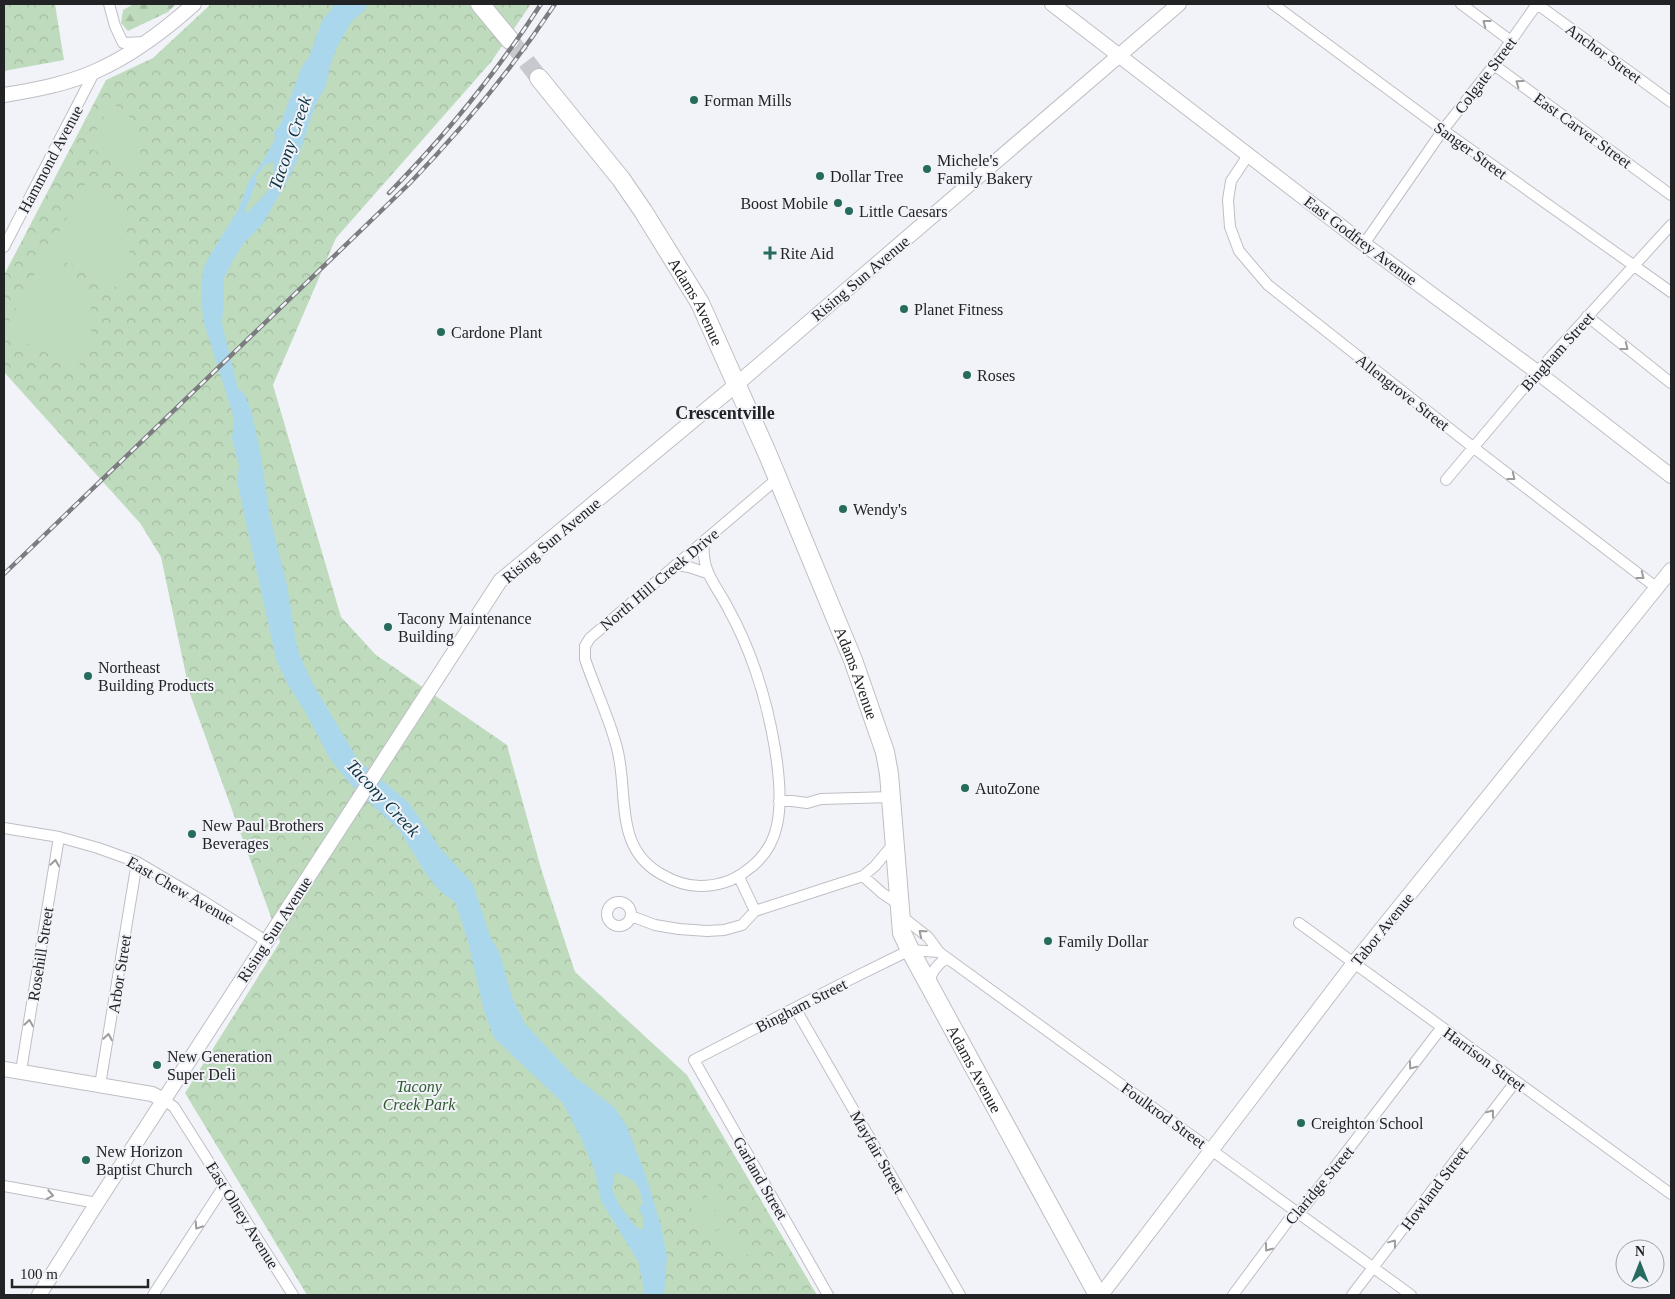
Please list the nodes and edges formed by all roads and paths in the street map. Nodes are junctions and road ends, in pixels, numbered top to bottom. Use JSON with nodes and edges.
{"nodes":[{"id":1,"x":109,"y":4,"type":"edge"},
{"id":2,"x":194,"y":4,"type":"edge"},
{"id":3,"x":480,"y":4,"type":"edge"},
{"id":4,"x":1052,"y":4,"type":"edge"},
{"id":5,"x":1179,"y":4,"type":"edge"},
{"id":6,"x":1273,"y":4,"type":"edge"},
{"id":7,"x":1461,"y":4,"type":"edge"},
{"id":8,"x":1537,"y":4,"type":"edge"},
{"id":9,"x":510,"y":40,"type":"tunnel mouth"},
{"id":10,"x":147,"y":42,"type":"junction"},
{"id":11,"x":1511,"y":42,"type":"junction"},
{"id":12,"x":1120,"y":54,"type":"junction"},
{"id":13,"x":1494,"y":65,"type":"junction"},
{"id":14,"x":95,"y":71,"type":"junction"},
{"id":15,"x":539,"y":78,"type":"tunnel mouth"},
{"id":16,"x":4,"y":95,"type":"edge"},
{"id":17,"x":1671,"y":102,"type":"edge"},
{"id":18,"x":1443,"y":130,"type":"junction"},
{"id":19,"x":1249,"y":154,"type":"junction"},
{"id":20,"x":1671,"y":195,"type":"edge"},
{"id":21,"x":1671,"y":225,"type":"edge"},
{"id":22,"x":1364,"y":244,"type":"junction"},
{"id":23,"x":4,"y":247,"type":"edge"},
{"id":24,"x":1634,"y":266,"type":"junction"},
{"id":25,"x":1671,"y":292,"type":"edge"},
{"id":26,"x":1587,"y":316,"type":"junction"},
{"id":27,"x":1536,"y":372,"type":"junction"},
{"id":28,"x":1671,"y":383,"type":"edge"},
{"id":29,"x":737,"y":384,"type":"junction"},
{"id":30,"x":1474,"y":448,"type":"junction"},
{"id":31,"x":1671,"y":476,"type":"edge"},
{"id":32,"x":778,"y":478,"type":"junction"},
{"id":33,"x":1446,"y":480,"type":"dead end"},
{"id":34,"x":704,"y":541,"type":"junction"},
{"id":35,"x":676,"y":565,"type":"junction"},
{"id":36,"x":1671,"y":570,"type":"edge"},
{"id":37,"x":707,"y":573,"type":"junction"},
{"id":38,"x":1657,"y":588,"type":"junction"},
{"id":39,"x":891,"y":797,"type":"junction"},
{"id":40,"x":780,"y":801,"type":"junction"},
{"id":41,"x":4,"y":828,"type":"edge"},
{"id":42,"x":59,"y":837,"type":"junction"},
{"id":43,"x":895,"y":842,"type":"junction"},
{"id":44,"x":137,"y":862,"type":"junction"},
{"id":45,"x":863,"y":876,"type":"junction"},
{"id":46,"x":739,"y":877,"type":"junction"},
{"id":47,"x":756,"y":911,"type":"junction"},
{"id":48,"x":901,"y":911,"type":"junction"},
{"id":49,"x":631,"y":916,"type":"dead end"},
{"id":50,"x":1299,"y":923,"type":"dead end"},
{"id":51,"x":266,"y":941,"type":"junction"},
{"id":52,"x":910,"y":950,"type":"junction"},
{"id":53,"x":943,"y":955,"type":"junction"},
{"id":54,"x":1354,"y":964,"type":"junction"},
{"id":55,"x":928,"y":983,"type":"junction"},
{"id":56,"x":795,"y":1008,"type":"junction"},
{"id":57,"x":1442,"y":1027,"type":"junction"},
{"id":58,"x":694,"y":1060,"type":"joint"},
{"id":59,"x":4,"y":1069,"type":"edge"},
{"id":60,"x":21,"y":1072,"type":"junction"},
{"id":61,"x":1516,"y":1081,"type":"junction"},
{"id":62,"x":100,"y":1085,"type":"junction"},
{"id":63,"x":164,"y":1100,"type":"junction"},
{"id":64,"x":1212,"y":1150,"type":"junction"},
{"id":65,"x":4,"y":1186,"type":"edge"},
{"id":66,"x":224,"y":1186,"type":"junction"},
{"id":67,"x":1671,"y":1194,"type":"edge"},
{"id":68,"x":97,"y":1203,"type":"junction"},
{"id":69,"x":1297,"y":1213,"type":"junction"},
{"id":70,"x":1373,"y":1268,"type":"junction"},
{"id":71,"x":39,"y":1295,"type":"edge"},
{"id":72,"x":153,"y":1295,"type":"edge"},
{"id":73,"x":294,"y":1295,"type":"edge"},
{"id":74,"x":828,"y":1295,"type":"edge"},
{"id":75,"x":960,"y":1295,"type":"edge"},
{"id":76,"x":1099,"y":1295,"type":"edge"},
{"id":77,"x":1233,"y":1295,"type":"edge"},
{"id":78,"x":1352,"y":1295,"type":"edge"},
{"id":79,"x":1411,"y":1295,"type":"edge"}],
"edges":[{"from":1,"to":10,"type":"street"},
{"from":2,"to":10,"type":"street"},
{"from":3,"to":9,"type":"highway"},
{"from":4,"to":12,"type":"street","name":"East Godfrey Avenue"},
{"from":5,"to":12,"type":"street","name":"Rising Sun Avenue"},
{"from":6,"to":18,"type":"street","name":"Sanger Street"},
{"from":11,"to":7,"type":"street","one_way":true},
{"from":8,"to":11,"type":"street","name":"Colgate Street"},
{"from":8,"to":17,"type":"street","name":"Anchor Street"},
{"from":10,"to":14,"type":"street"},
{"from":11,"to":13,"type":"street","name":"Colgate Street"},
{"from":12,"to":19,"type":"street","name":"East Godfrey Avenue"},
{"from":12,"to":29,"type":"street","name":"Rising Sun Avenue"},
{"from":13,"to":18,"type":"street","name":"Colgate Street"},
{"from":20,"to":13,"type":"street","name":"East Carver Street","one_way":true},
{"from":14,"to":16,"type":"street"},
{"from":14,"to":23,"type":"street","name":"Hammond Avenue"},
{"from":15,"to":29,"type":"highway","name":"Adams Avenue"},
{"from":18,"to":22,"type":"street","name":"Colgate Street"},
{"from":18,"to":24,"type":"street","name":"Sanger Street"},
{"from":19,"to":22,"type":"street","name":"East Godfrey Avenue"},
{"from":19,"to":30,"type":"street","name":"Allengrove Street"},
{"from":21,"to":24,"type":"street","name":"Bingham Street"},
{"from":22,"to":27,"type":"street","name":"East Godfrey Avenue"},
{"from":24,"to":25,"type":"street","name":"Sanger Street"},
{"from":24,"to":26,"type":"street","name":"Bingham Street"},
{"from":26,"to":27,"type":"street","name":"Bingham Street"},
{"from":26,"to":28,"type":"street","one_way":true},
{"from":27,"to":30,"type":"street","name":"Bingham Street"},
{"from":27,"to":31,"type":"street","name":"East Godfrey Avenue"},
{"from":29,"to":32,"type":"highway","name":"Adams Avenue"},
{"from":29,"to":51,"type":"street","name":"Rising Sun Avenue"},
{"from":30,"to":33,"type":"street","name":"Bingham Street"},
{"from":30,"to":38,"type":"street","name":"Allengrove Street","one_way":true},
{"from":32,"to":34,"type":"street","name":"North Hill Creek Drive"},
{"from":32,"to":39,"type":"highway","name":"Adams Avenue"},
{"from":34,"to":35,"type":"street","name":"North Hill Creek Drive"},
{"from":34,"to":37,"type":"street"},
{"from":35,"to":37,"type":"street"},
{"from":35,"to":46,"type":"street","name":"North Hill Creek Drive"},
{"from":36,"to":38,"type":"street","name":"Tabor Avenue"},
{"from":37,"to":40,"type":"street"},
{"from":38,"to":54,"type":"street","name":"Tabor Avenue"},
{"from":39,"to":40,"type":"street"},
{"from":39,"to":43,"type":"highway","name":"Adams Avenue"},
{"from":40,"to":46,"type":"street"},
{"from":41,"to":42,"type":"street","name":"East Chew Avenue"},
{"from":42,"to":44,"type":"street","name":"East Chew Avenue"},
{"from":60,"to":42,"type":"street","name":"Rosehill Street","one_way":true},
{"from":43,"to":45,"type":"street"},
{"from":43,"to":48,"type":"highway","name":"Adams Avenue"},
{"from":44,"to":51,"type":"street","name":"East Chew Avenue"},
{"from":62,"to":44,"type":"street","name":"Arbor Street","one_way":true},
{"from":45,"to":47,"type":"street"},
{"from":45,"to":48,"type":"street","name":"Foulkrod Street"},
{"from":46,"to":47,"type":"street"},
{"from":47,"to":49,"type":"street"},
{"from":48,"to":52,"type":"highway","name":"Adams Avenue"},
{"from":53,"to":48,"type":"street","name":"Foulkrod Street","one_way":true},
{"from":50,"to":54,"type":"street","name":"Harrison Street"},
{"from":51,"to":63,"type":"street","name":"Rising Sun Avenue"},
{"from":52,"to":53,"type":"street"},
{"from":52,"to":55,"type":"highway","name":"Adams Avenue"},
{"from":52,"to":56,"type":"street","name":"Bingham Street"},
{"from":53,"to":55,"type":"street"},
{"from":53,"to":64,"type":"street","name":"Foulkrod Street"},
{"from":54,"to":57,"type":"street","name":"Harrison Street"},
{"from":54,"to":64,"type":"street","name":"Tabor Avenue"},
{"from":55,"to":76,"type":"highway","name":"Adams Avenue"},
{"from":56,"to":58,"type":"street","name":"Bingham Street"},
{"from":56,"to":75,"type":"street","name":"Mayfair Street"},
{"from":57,"to":61,"type":"street","name":"Harrison Street"},
{"from":57,"to":69,"type":"street","name":"Claridge Street","one_way":true},
{"from":58,"to":74,"type":"street","name":"Garland Street"},
{"from":59,"to":60,"type":"street","name":"East Olney Avenue"},
{"from":60,"to":62,"type":"street","name":"East Olney Avenue"},
{"from":61,"to":67,"type":"street","name":"Harrison Street"},
{"from":70,"to":61,"type":"street","name":"Howland Street","one_way":true},
{"from":62,"to":63,"type":"street","name":"East Olney Avenue"},
{"from":63,"to":66,"type":"street","name":"East Olney Avenue"},
{"from":63,"to":68,"type":"street","name":"Rising Sun Avenue"},
{"from":64,"to":69,"type":"street","name":"Foulkrod Street"},
{"from":64,"to":76,"type":"street","name":"Tabor Avenue"},
{"from":65,"to":68,"type":"street","one_way":true},
{"from":66,"to":72,"type":"street","one_way":true},
{"from":66,"to":73,"type":"street","name":"East Olney Avenue"},
{"from":68,"to":71,"type":"street","name":"Rising Sun Avenue"},
{"from":69,"to":70,"type":"street","name":"Foulkrod Street"},
{"from":69,"to":77,"type":"street","name":"Claridge Street","one_way":true},
{"from":70,"to":78,"type":"street","name":"Howland Street"},
{"from":70,"to":79,"type":"street","name":"Foulkrod Street"}]}
